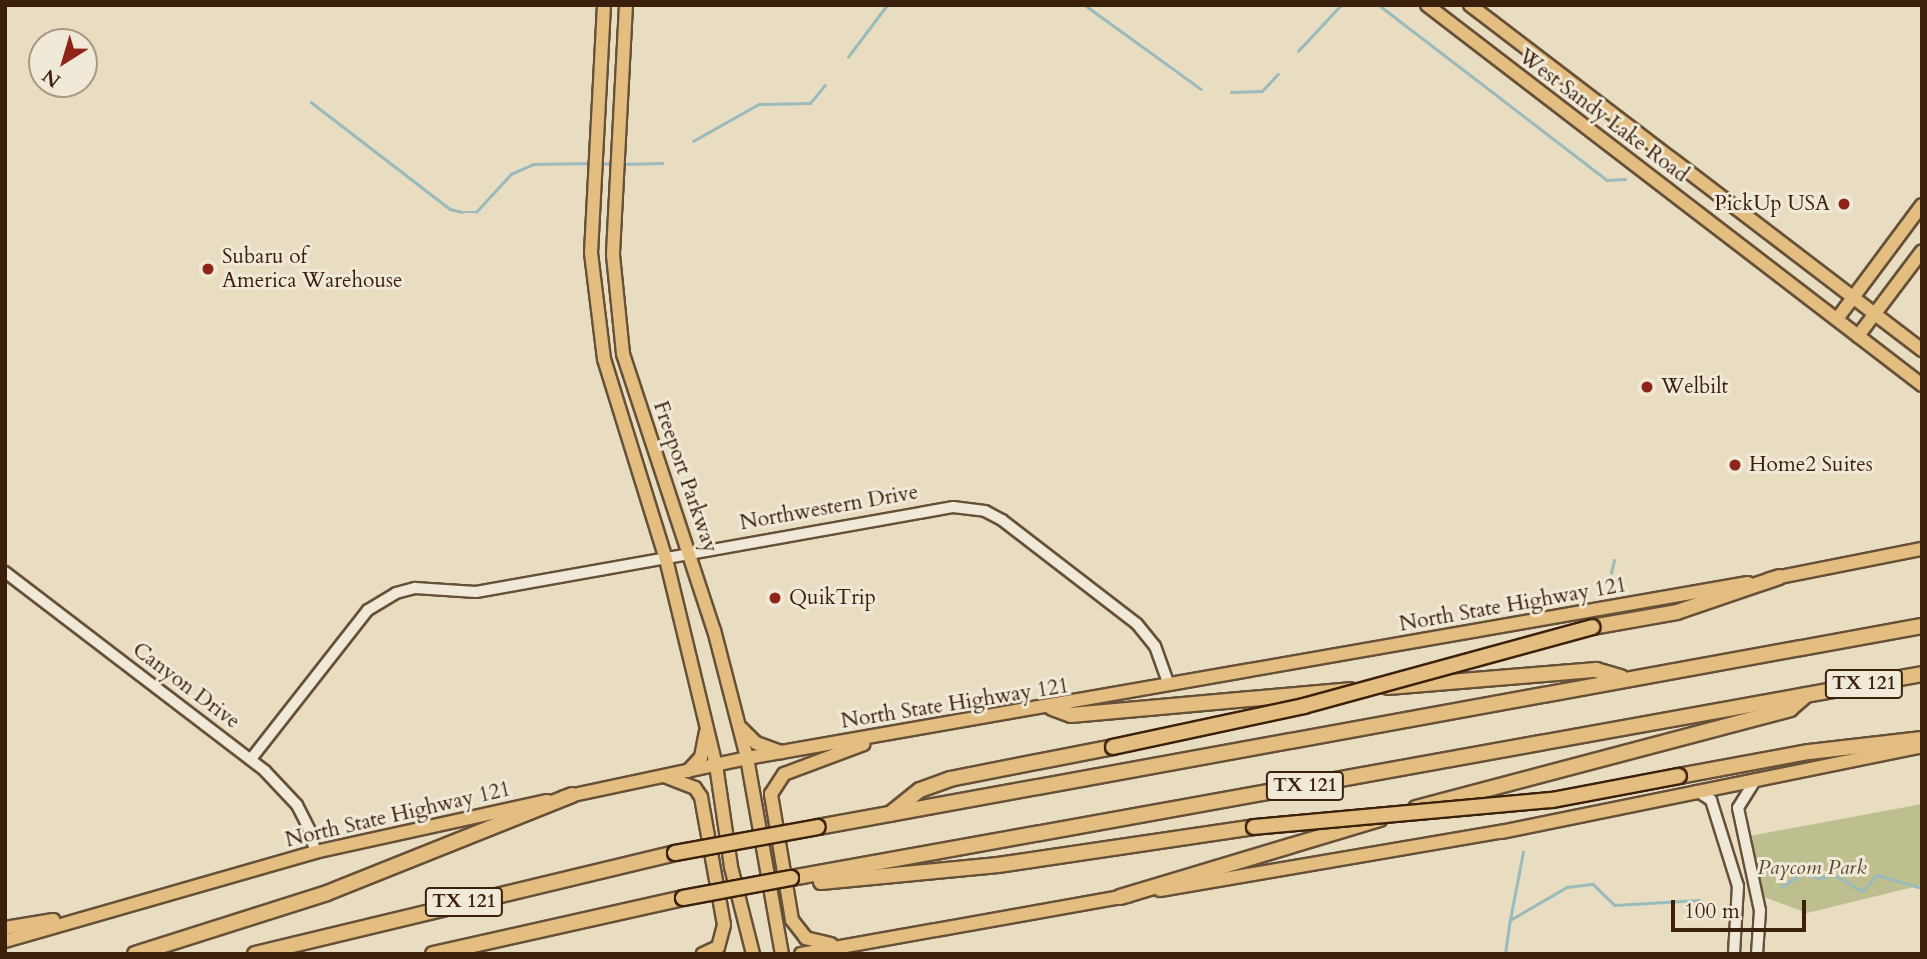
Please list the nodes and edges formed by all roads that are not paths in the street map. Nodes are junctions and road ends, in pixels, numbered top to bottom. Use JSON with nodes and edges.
{"nodes":[{"id":1,"x":604,"y":5,"type":"edge"},
{"id":2,"x":626,"y":5,"type":"edge"},
{"id":3,"x":1427,"y":5,"type":"edge"},
{"id":4,"x":1470,"y":5,"type":"edge"},
{"id":5,"x":1669,"y":158,"type":"junction"},
{"id":6,"x":1653,"y":178,"type":"junction"},
{"id":7,"x":1922,"y":205,"type":"edge"},
{"id":8,"x":1922,"y":251,"type":"edge"},
{"id":9,"x":1853,"y":297,"type":"junction"},
{"id":10,"x":1875,"y":314,"type":"junction"},
{"id":11,"x":1837,"y":319,"type":"junction"},
{"id":12,"x":1858,"y":336,"type":"junction"},
{"id":13,"x":1922,"y":350,"type":"edge"},
{"id":14,"x":1922,"y":386,"type":"edge"},
{"id":15,"x":1922,"y":549,"type":"edge"},
{"id":16,"x":691,"y":553,"type":"junction"},
{"id":17,"x":666,"y":559,"type":"junction"},
{"id":18,"x":5,"y":572,"type":"edge"},
{"id":19,"x":1779,"y":578,"type":"junction"},
{"id":20,"x":1922,"y":626,"type":"edge"},
{"id":21,"x":1922,"y":674,"type":"edge"},
{"id":22,"x":1626,"y":679,"type":"junction"},
{"id":23,"x":1169,"y":685,"type":"junction"},
{"id":24,"x":1805,"y":695,"type":"junction"},
{"id":25,"x":1052,"y":708,"type":"junction"},
{"id":26,"x":738,"y":725,"type":"junction"},
{"id":27,"x":707,"y":729,"type":"junction"},
{"id":28,"x":894,"y":733,"type":"junction"},
{"id":29,"x":1922,"y":739,"type":"edge"},
{"id":30,"x":1922,"y":746,"type":"edge"},
{"id":31,"x":782,"y":752,"type":"junction"},
{"id":32,"x":747,"y":758,"type":"junction"},
{"id":33,"x":251,"y":759,"type":"junction"},
{"id":34,"x":716,"y":765,"type":"junction"},
{"id":35,"x":688,"y":771,"type":"junction"},
{"id":36,"x":664,"y":776,"type":"junction"},
{"id":37,"x":1756,"y":779,"type":"junction"},
{"id":38,"x":1697,"y":791,"type":"junction"},
{"id":39,"x":572,"y":795,"type":"junction"},
{"id":40,"x":890,"y":814,"type":"junction"},
{"id":41,"x":315,"y":852,"type":"junction"},
{"id":42,"x":797,"y":878,"type":"junction"},
{"id":43,"x":1120,"y":897,"type":"junction"},
{"id":44,"x":129,"y":905,"type":"junction"},
{"id":45,"x":5,"y":928,"type":"edge"},
{"id":46,"x":5,"y":941,"type":"edge"},
{"id":47,"x":843,"y":945,"type":"junction"},
{"id":48,"x":135,"y":954,"type":"edge"},
{"id":49,"x":255,"y":954,"type":"edge"},
{"id":50,"x":433,"y":954,"type":"edge"},
{"id":51,"x":703,"y":954,"type":"edge"},
{"id":52,"x":753,"y":954,"type":"edge"},
{"id":53,"x":782,"y":954,"type":"edge"},
{"id":54,"x":801,"y":954,"type":"edge"},
{"id":55,"x":825,"y":954,"type":"edge"},
{"id":56,"x":1734,"y":954,"type":"edge"},
{"id":57,"x":1757,"y":954,"type":"edge"}],
"edges":[{"from":1,"to":17,"type":"main road","name":"Freeport Parkway"},
{"from":2,"to":16,"type":"main road","name":"Freeport Parkway"},
{"from":3,"to":6,"type":"main road","name":"West Sandy Lake Road"},
{"from":4,"to":5,"type":"main road","name":"West Sandy Lake Road"},
{"from":5,"to":6,"type":"main road"},
{"from":5,"to":9,"type":"main road","name":"West Sandy Lake Road"},
{"from":6,"to":11,"type":"main road","name":"West Sandy Lake Road"},
{"from":7,"to":9,"type":"main road"},
{"from":8,"to":10,"type":"main road"},
{"from":9,"to":10,"type":"main road","name":"West Sandy Lake Road"},
{"from":9,"to":11,"type":"main road"},
{"from":10,"to":12,"type":"main road"},
{"from":10,"to":13,"type":"main road","name":"West Sandy Lake Road"},
{"from":11,"to":12,"type":"main road","name":"West Sandy Lake Road"},
{"from":12,"to":14,"type":"main road","name":"West Sandy Lake Road"},
{"from":15,"to":19,"type":"main road","name":"North State Highway 121"},
{"from":16,"to":17,"type":"street","name":"Northwestern Drive"},
{"from":16,"to":23,"type":"street","name":"Northwestern Drive"},
{"from":16,"to":26,"type":"main road","name":"Freeport Parkway"},
{"from":17,"to":27,"type":"main road","name":"Freeport Parkway"},
{"from":17,"to":33,"type":"street","name":"Northwestern Drive"},
{"from":18,"to":33,"type":"street","name":"Canyon Drive"},
{"from":19,"to":23,"type":"main road","name":"North State Highway 121"},
{"from":19,"to":40,"type":"highway","bridge":true},
{"from":20,"to":22,"type":"highway","number":"TX 121"},
{"from":21,"to":24,"type":"highway","number":"TX 121"},
{"from":22,"to":25,"type":"highway"},
{"from":22,"to":40,"type":"highway","number":"TX 121"},
{"from":23,"to":25,"type":"main road","name":"North State Highway 121"},
{"from":24,"to":42,"type":"highway","number":"TX 121"},
{"from":24,"to":43,"type":"highway"},
{"from":25,"to":28,"type":"main road","name":"North State Highway 121"},
{"from":26,"to":31,"type":"main road"},
{"from":26,"to":32,"type":"main road","name":"Freeport Parkway"},
{"from":27,"to":34,"type":"main road","name":"Freeport Parkway"},
{"from":27,"to":35,"type":"main road"},
{"from":28,"to":31,"type":"main road","name":"North State Highway 121"},
{"from":28,"to":47,"type":"main road"},
{"from":29,"to":42,"type":"highway","bridge":true},
{"from":30,"to":37,"type":"main road"},
{"from":31,"to":32,"type":"main road","name":"North State Highway 121"},
{"from":32,"to":34,"type":"main road","name":"North State Highway 121"},
{"from":32,"to":53,"type":"main road","name":"Freeport Parkway"},
{"from":33,"to":41,"type":"street","name":"Canyon Drive"},
{"from":34,"to":35,"type":"main road","name":"North State Highway 121"},
{"from":34,"to":52,"type":"main road","name":"Freeport Parkway"},
{"from":35,"to":36,"type":"main road","name":"North State Highway 121"},
{"from":36,"to":39,"type":"main road","name":"North State Highway 121"},
{"from":36,"to":51,"type":"main road"},
{"from":37,"to":38,"type":"main road"},
{"from":37,"to":57,"type":"street"},
{"from":38,"to":43,"type":"main road"},
{"from":38,"to":56,"type":"street"},
{"from":39,"to":41,"type":"main road","name":"North State Highway 121"},
{"from":39,"to":48,"type":"highway"},
{"from":40,"to":49,"type":"highway","number":"TX 121","bridge":true},
{"from":41,"to":44,"type":"main road","name":"North State Highway 121"},
{"from":42,"to":50,"type":"highway","number":"TX 121","bridge":true},
{"from":43,"to":47,"type":"main road"},
{"from":44,"to":45,"type":"main road"},
{"from":44,"to":46,"type":"main road","name":"North State Highway 121"},
{"from":47,"to":54,"type":"main road"},
{"from":47,"to":55,"type":"main road"}]}
